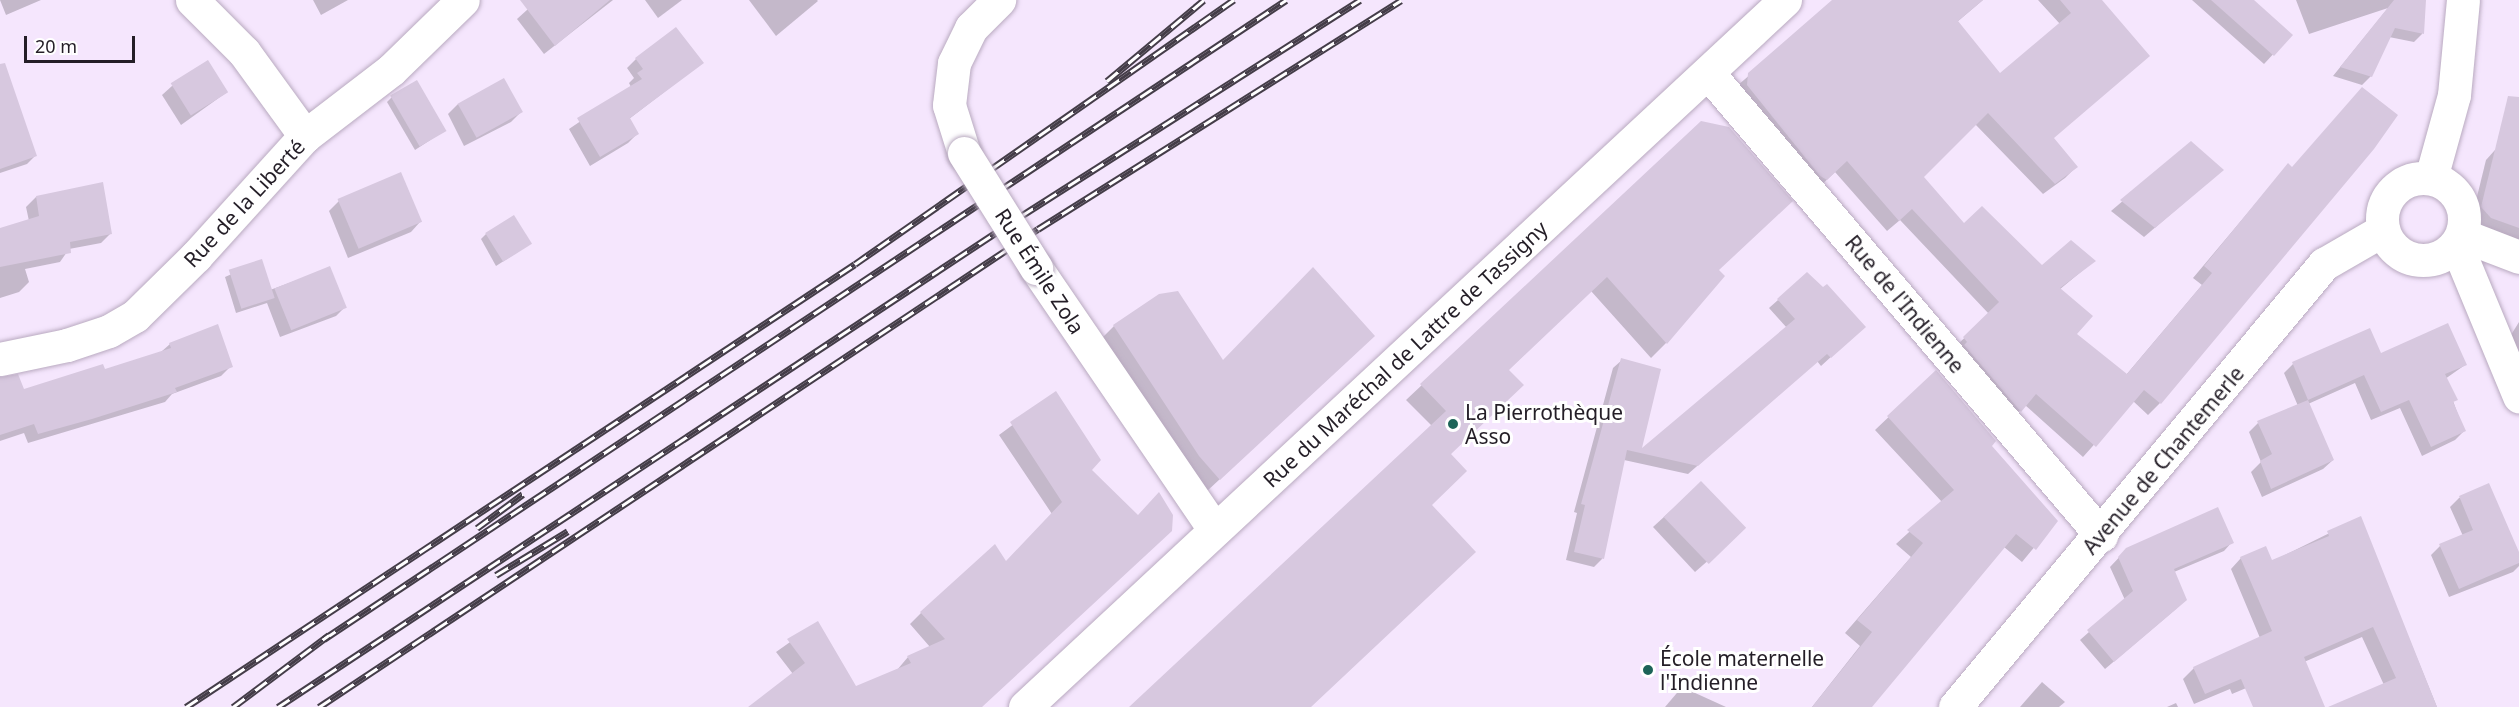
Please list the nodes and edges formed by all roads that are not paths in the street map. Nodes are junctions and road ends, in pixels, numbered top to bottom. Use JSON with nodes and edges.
{"nodes":[{"id":1,"x":192,"y":0,"type":"edge"},
{"id":2,"x":463,"y":0,"type":"edge"},
{"id":3,"x":999,"y":0,"type":"edge"},
{"id":4,"x":1785,"y":0,"type":"edge"},
{"id":5,"x":2463,"y":0,"type":"edge"},
{"id":6,"x":1708,"y":73,"type":"junction"},
{"id":7,"x":305,"y":136,"type":"junction"},
{"id":8,"x":2431,"y":178,"type":"junction"},
{"id":9,"x":2383,"y":230,"type":"junction"},
{"id":10,"x":2459,"y":240,"type":"junction"},
{"id":11,"x":2519,"y":257,"type":"edge"},
{"id":12,"x":0,"y":359,"type":"edge"},
{"id":13,"x":2519,"y":396,"type":"edge"},
{"id":14,"x":1215,"y":530,"type":"junction"},
{"id":15,"x":2101,"y":535,"type":"junction"},
{"id":16,"x":1025,"y":707,"type":"edge"},
{"id":17,"x":1955,"y":707,"type":"edge"}],
"edges":[{"from":1,"to":7,"type":"street"},
{"from":2,"to":7,"type":"street","name":"Rue de la Liberté"},
{"from":3,"to":14,"type":"street","name":"Rue Émile Zola","bridge":true},
{"from":4,"to":6,"type":"street","name":"Rue du Maréchal de Lattre de Tassigny"},
{"from":5,"to":8,"type":"street"},
{"from":6,"to":14,"type":"street","name":"Rue du Maréchal de Lattre de Tassigny"},
{"from":6,"to":15,"type":"street","name":"Rue de l'Indienne"},
{"from":7,"to":12,"type":"street","name":"Rue de la Liberté"},
{"from":8,"to":9,"type":"street"},
{"from":8,"to":10,"type":"street"},
{"from":9,"to":10,"type":"street"},
{"from":9,"to":15,"type":"street","name":"Avenue de Chantemerle"},
{"from":10,"to":11,"type":"street"},
{"from":10,"to":13,"type":"street"},
{"from":14,"to":16,"type":"street","name":"Rue du Maréchal de Lattre de Tassigny"},
{"from":15,"to":17,"type":"street","name":"Avenue de Chantemerle"}]}
